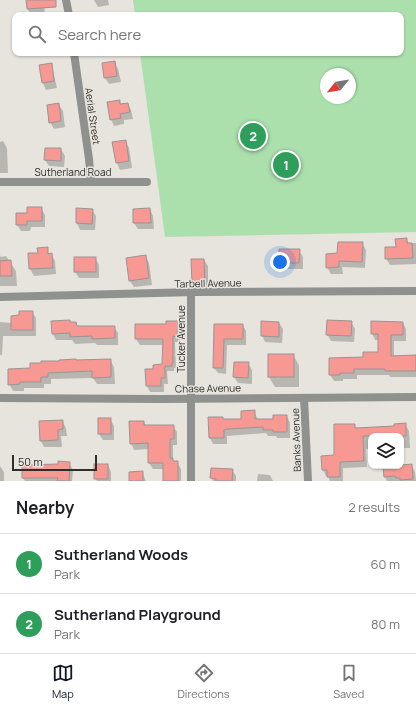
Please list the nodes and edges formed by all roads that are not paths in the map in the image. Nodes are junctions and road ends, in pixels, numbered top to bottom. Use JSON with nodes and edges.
{"nodes":[{"id":1,"x":66,"y":0,"type":"edge"},
{"id":2,"x":68,"y":12,"type":"edge"},
{"id":3,"x":74,"y":56,"type":"edge"},
{"id":4,"x":91,"y":181,"type":"junction"},
{"id":5,"x":0,"y":182,"type":"edge"},
{"id":6,"x":147,"y":182,"type":"dead end"},
{"id":7,"x":416,"y":291,"type":"edge"},
{"id":8,"x":191,"y":293,"type":"junction"},
{"id":9,"x":0,"y":297,"type":"edge"},
{"id":10,"x":416,"y":397,"type":"edge"},
{"id":11,"x":0,"y":398,"type":"edge"},
{"id":12,"x":191,"y":398,"type":"junction"},
{"id":13,"x":304,"y":398,"type":"junction"},
{"id":14,"x":192,"y":481,"type":"edge"},
{"id":15,"x":308,"y":481,"type":"edge"}],
"edges":[{"from":1,"to":2,"type":"street"},
{"from":3,"to":4,"type":"street","name":"Aerial Street"},
{"from":4,"to":5,"type":"street","name":"Sutherland Road"},
{"from":4,"to":6,"type":"street","name":"Sutherland Road"},
{"from":7,"to":8,"type":"street","name":"Tarbell Avenue"},
{"from":8,"to":9,"type":"street","name":"Tarbell Avenue"},
{"from":8,"to":12,"type":"street","name":"Tucker Avenue"},
{"from":10,"to":13,"type":"street","name":"Chase Avenue"},
{"from":11,"to":12,"type":"street","name":"Chase Avenue"},
{"from":12,"to":13,"type":"street","name":"Chase Avenue"},
{"from":12,"to":14,"type":"street","name":"Tucker Avenue"},
{"from":13,"to":15,"type":"street","name":"Banks Avenue"}]}
